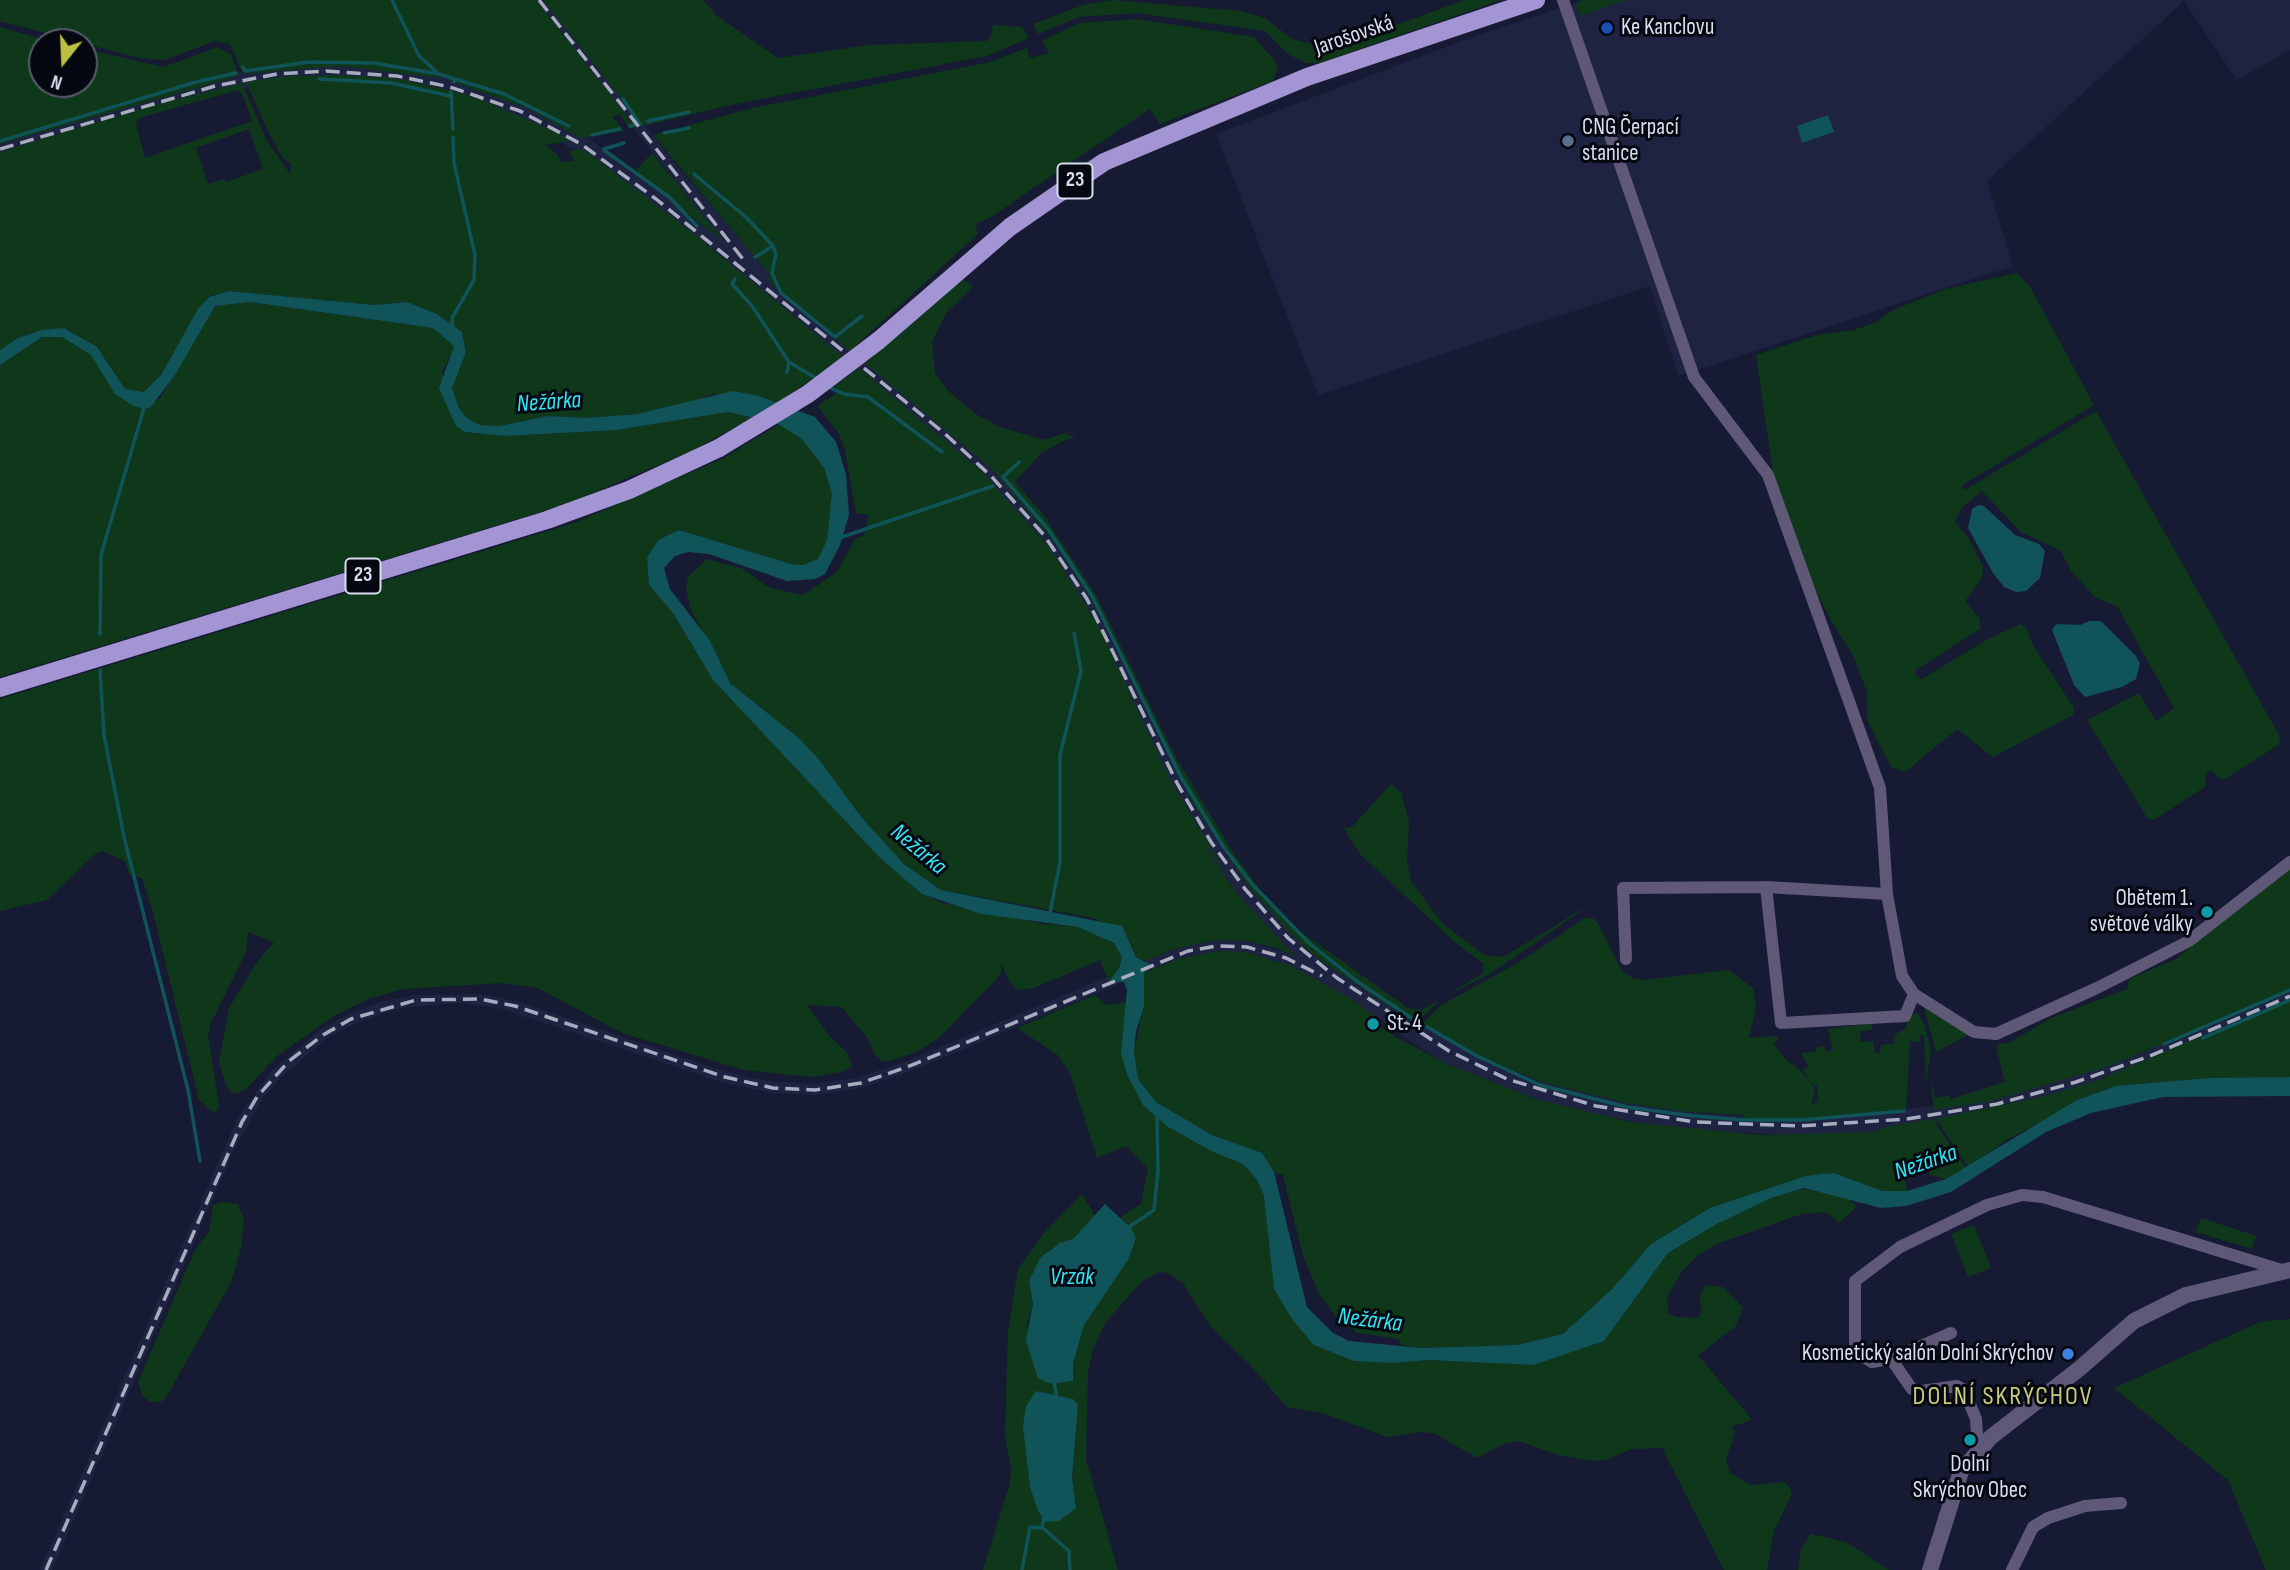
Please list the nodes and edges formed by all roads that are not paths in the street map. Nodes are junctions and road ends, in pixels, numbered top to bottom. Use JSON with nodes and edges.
{"nodes":[{"id":1,"x":1536,"y":0,"type":"edge"},
{"id":2,"x":1563,"y":0,"type":"edge"},
{"id":3,"x":0,"y":688,"type":"edge"},
{"id":4,"x":2290,"y":862,"type":"edge"},
{"id":5,"x":1766,"y":887,"type":"junction"},
{"id":6,"x":1888,"y":894,"type":"junction"},
{"id":7,"x":1626,"y":959,"type":"dead end"},
{"id":8,"x":1914,"y":994,"type":"junction"},
{"id":9,"x":2288,"y":1270,"type":"edge"},
{"id":10,"x":1951,"y":1333,"type":"dead end"},
{"id":11,"x":1891,"y":1359,"type":"junction"},
{"id":12,"x":1978,"y":1427,"type":"junction"},
{"id":13,"x":2002,"y":1429,"type":"junction"},
{"id":14,"x":1978,"y":1450,"type":"junction"},
{"id":15,"x":2121,"y":1503,"type":"dead end"},
{"id":16,"x":1930,"y":1570,"type":"edge"},
{"id":17,"x":2012,"y":1570,"type":"edge"}],
"edges":[{"from":1,"to":3,"type":"main road","name":"Jarošovská","number":"23","bridge":true},
{"from":2,"to":6,"type":"street"},
{"from":4,"to":8,"type":"street"},
{"from":5,"to":6,"type":"street"},
{"from":5,"to":7,"type":"street"},
{"from":5,"to":8,"type":"street"},
{"from":6,"to":8,"type":"street"},
{"from":9,"to":11,"type":"street"},
{"from":9,"to":13,"type":"street"},
{"from":10,"to":11,"type":"street"},
{"from":11,"to":12,"type":"street"},
{"from":12,"to":13,"type":"street"},
{"from":12,"to":14,"type":"street"},
{"from":13,"to":14,"type":"street"},
{"from":14,"to":16,"type":"street"},
{"from":15,"to":17,"type":"street"}]}
